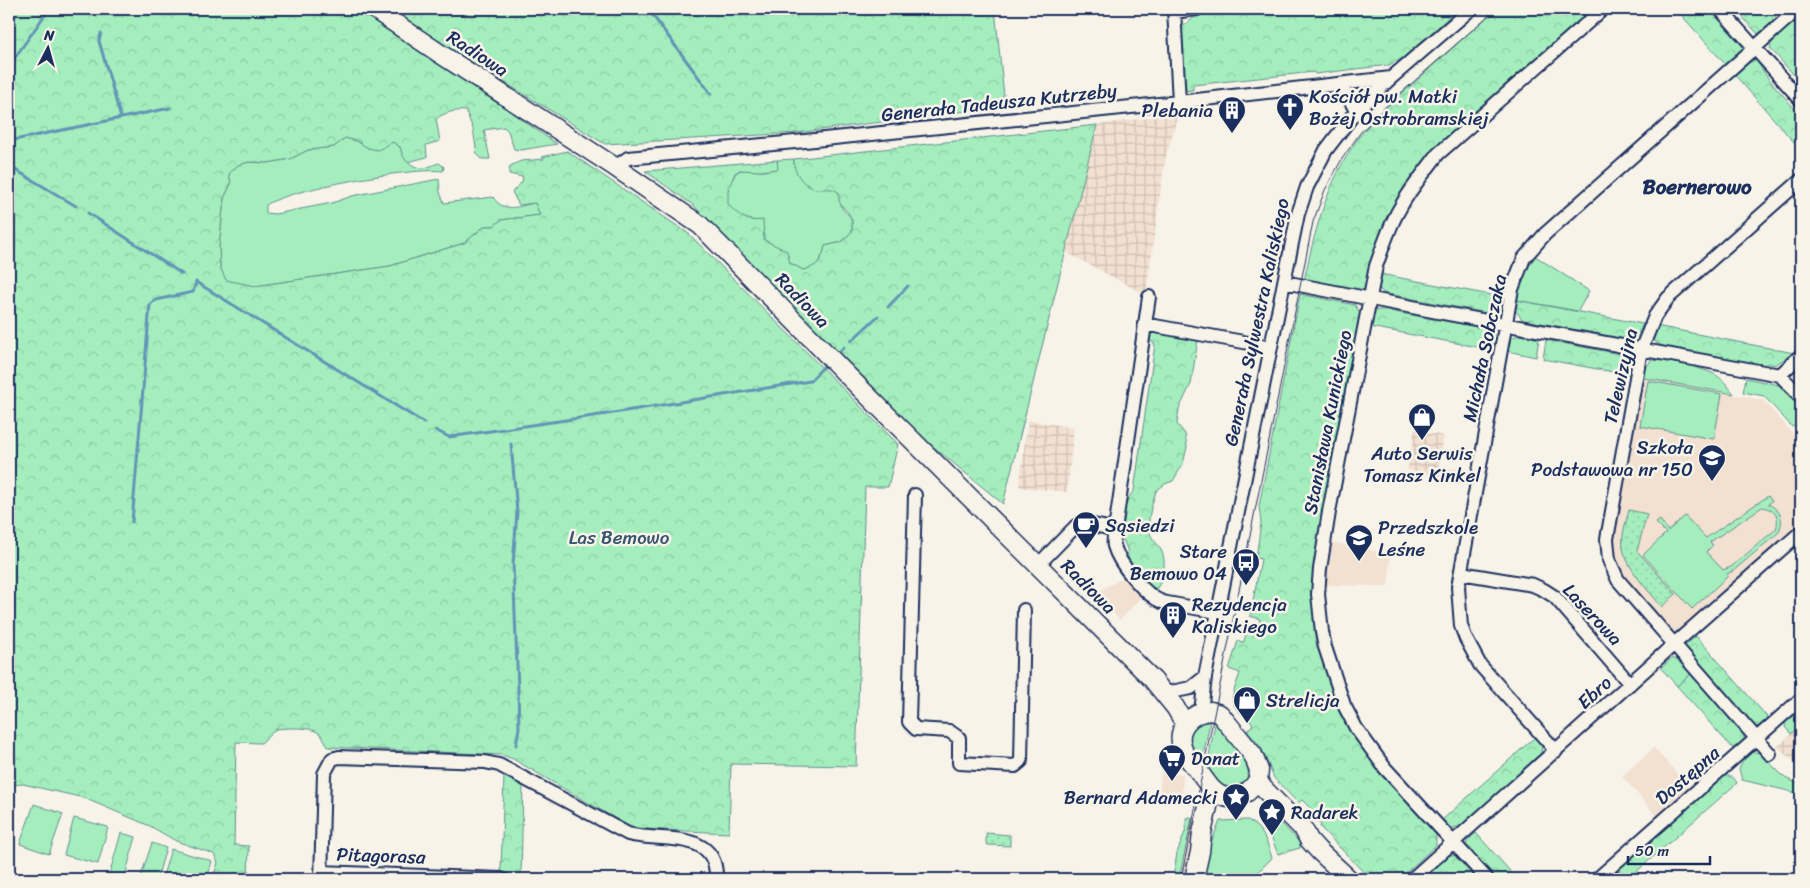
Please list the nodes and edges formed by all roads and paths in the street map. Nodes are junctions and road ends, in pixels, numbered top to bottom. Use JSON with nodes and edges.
{"nodes":[{"id":1,"x":374,"y":9,"type":"edge"},
{"id":2,"x":1197,"y":9,"type":"edge"},
{"id":3,"x":1471,"y":9,"type":"edge"},
{"id":4,"x":1603,"y":9,"type":"edge"},
{"id":5,"x":1720,"y":9,"type":"edge"},
{"id":6,"x":1798,"y":9,"type":"edge"},
{"id":7,"x":1174,"y":10,"type":"edge"},
{"id":8,"x":1754,"y":48,"type":"junction"},
{"id":9,"x":1391,"y":78,"type":"junction"},
{"id":10,"x":1326,"y":85,"type":"junction"},
{"id":11,"x":1801,"y":100,"type":"edge"},
{"id":12,"x":1179,"y":102,"type":"junction"},
{"id":13,"x":1356,"y":111,"type":"junction"},
{"id":14,"x":615,"y":167,"type":"junction"},
{"id":15,"x":1801,"y":180,"type":"edge"},
{"id":16,"x":1284,"y":282,"type":"junction"},
{"id":17,"x":1149,"y":297,"type":"dead end"},
{"id":18,"x":1369,"y":298,"type":"junction"},
{"id":19,"x":1144,"y":324,"type":"junction"},
{"id":20,"x":1504,"y":324,"type":"junction"},
{"id":21,"x":1271,"y":347,"type":"junction"},
{"id":22,"x":1642,"y":350,"type":"junction"},
{"id":23,"x":1801,"y":355,"type":"edge"},
{"id":24,"x":1780,"y":375,"type":"junction"},
{"id":25,"x":1801,"y":397,"type":"edge"},
{"id":26,"x":915,"y":495,"type":"dead end"},
{"id":27,"x":1115,"y":530,"type":"junction"},
{"id":28,"x":1801,"y":532,"type":"edge"},
{"id":29,"x":1038,"y":565,"type":"junction"},
{"id":30,"x":1461,"y":573,"type":"junction"},
{"id":31,"x":1024,"y":610,"type":"dead end"},
{"id":32,"x":1217,"y":612,"type":"junction"},
{"id":33,"x":1673,"y":645,"type":"junction"},
{"id":34,"x":1204,"y":677,"type":"junction"},
{"id":35,"x":1153,"y":680,"type":"junction"},
{"id":36,"x":1630,"y":684,"type":"junction"},
{"id":37,"x":1171,"y":692,"type":"junction"},
{"id":38,"x":1801,"y":699,"type":"edge"},
{"id":39,"x":1204,"y":712,"type":"junction"},
{"id":40,"x":1185,"y":724,"type":"junction"},
{"id":41,"x":1756,"y":739,"type":"junction"},
{"id":42,"x":1556,"y":751,"type":"junction"},
{"id":43,"x":1770,"y":754,"type":"dead end"},
{"id":44,"x":1253,"y":787,"type":"junction"},
{"id":45,"x":1212,"y":789,"type":"junction"},
{"id":46,"x":1230,"y":798,"type":"junction"},
{"id":47,"x":1454,"y":842,"type":"junction"},
{"id":48,"x":1200,"y":852,"type":"junction"},
{"id":49,"x":321,"y":875,"type":"edge"},
{"id":50,"x":500,"y":879,"type":"edge"},
{"id":51,"x":716,"y":879,"type":"edge"},
{"id":52,"x":1194,"y":879,"type":"edge"},
{"id":53,"x":1349,"y":879,"type":"edge"},
{"id":54,"x":1412,"y":879,"type":"edge"},
{"id":55,"x":1488,"y":879,"type":"edge"},
{"id":56,"x":1597,"y":879,"type":"edge"}],
"edges":[{"from":1,"to":14,"type":"main road","name":"Radiowa"},
{"from":2,"to":7,"type":"street"},
{"from":3,"to":9,"type":"street","name":"Generała Sylwestra Kaliskiego"},
{"from":4,"to":18,"type":"street","name":"Stanisława Kunickiego"},
{"from":5,"to":8,"type":"street"},
{"from":6,"to":8,"type":"street","name":"Michała Sobczaka"},
{"from":7,"to":12,"type":"street"},
{"from":8,"to":11,"type":"street"},
{"from":8,"to":20,"type":"street","name":"Michała Sobczaka"},
{"from":9,"to":10,"type":"street","name":"Generała Tadeusza Kutrzeby"},
{"from":9,"to":13,"type":"street","name":"Generała Sylwestra Kaliskiego"},
{"from":10,"to":12,"type":"street","name":"Generała Tadeusza Kutrzeby"},
{"from":10,"to":13,"type":"street"},
{"from":12,"to":14,"type":"street","name":"Generała Tadeusza Kutrzeby"},
{"from":13,"to":16,"type":"street","name":"Generała Sylwestra Kaliskiego"},
{"from":14,"to":29,"type":"main road","name":"Radiowa"},
{"from":15,"to":22,"type":"street","name":"Telewizyjna"},
{"from":16,"to":18,"type":"street"},
{"from":16,"to":21,"type":"street","name":"Generała Sylwestra Kaliskiego"},
{"from":17,"to":19,"type":"street"},
{"from":18,"to":20,"type":"street"},
{"from":18,"to":47,"type":"street","name":"Stanisława Kunickiego"},
{"from":19,"to":21,"type":"street"},
{"from":19,"to":27,"type":"street"},
{"from":20,"to":22,"type":"street"},
{"from":20,"to":30,"type":"street","name":"Michała Sobczaka"},
{"from":21,"to":32,"type":"street","name":"Generała Sylwestra Kaliskiego"},
{"from":22,"to":24,"type":"street"},
{"from":22,"to":33,"type":"street","name":"Telewizyjna"},
{"from":23,"to":24,"type":"street"},
{"from":24,"to":25,"type":"street"},
{"from":26,"to":31,"type":"street"},
{"from":27,"to":29,"type":"street"},
{"from":27,"to":32,"type":"street"},
{"from":28,"to":33,"type":"street","name":"Ebro"},
{"from":29,"to":35,"type":"main road","name":"Radiowa"},
{"from":30,"to":36,"type":"street","name":"Laserowa"},
{"from":30,"to":42,"type":"street","name":"Michała Sobczaka"},
{"from":32,"to":34,"type":"street","name":"Generała Sylwestra Kaliskiego"},
{"from":33,"to":36,"type":"street","name":"Ebro"},
{"from":33,"to":41,"type":"street","name":"Telewizyjna"},
{"from":34,"to":37,"type":"street"},
{"from":34,"to":39,"type":"street","name":"Generała Sylwestra Kaliskiego"},
{"from":35,"to":37,"type":"main road","name":"Radiowa"},
{"from":35,"to":40,"type":"main road","name":"Radiowa"},
{"from":36,"to":42,"type":"street","name":"Ebro"},
{"from":37,"to":39,"type":"main road","name":"Radiowa"},
{"from":38,"to":41,"type":"street","name":"Dostępna"},
{"from":39,"to":40,"type":"main road"},
{"from":39,"to":44,"type":"main road"},
{"from":40,"to":45,"type":"main road"},
{"from":41,"to":43,"type":"street","name":"Telewizyjna"},
{"from":41,"to":56,"type":"street","name":"Dostępna"},
{"from":42,"to":47,"type":"street","name":"Ebro"},
{"from":44,"to":46,"type":"main road"},
{"from":44,"to":53,"type":"main road"},
{"from":45,"to":46,"type":"main road"},
{"from":45,"to":48,"type":"main road"},
{"from":46,"to":48,"type":"main road"},
{"from":47,"to":54,"type":"street","name":"Ebro"},
{"from":47,"to":55,"type":"street","name":"Stanisława Kunickiego"},
{"from":48,"to":52,"type":"main road"},
{"from":49,"to":50,"type":"street","name":"Pitagorasa"},
{"from":49,"to":51,"type":"street"}]}
